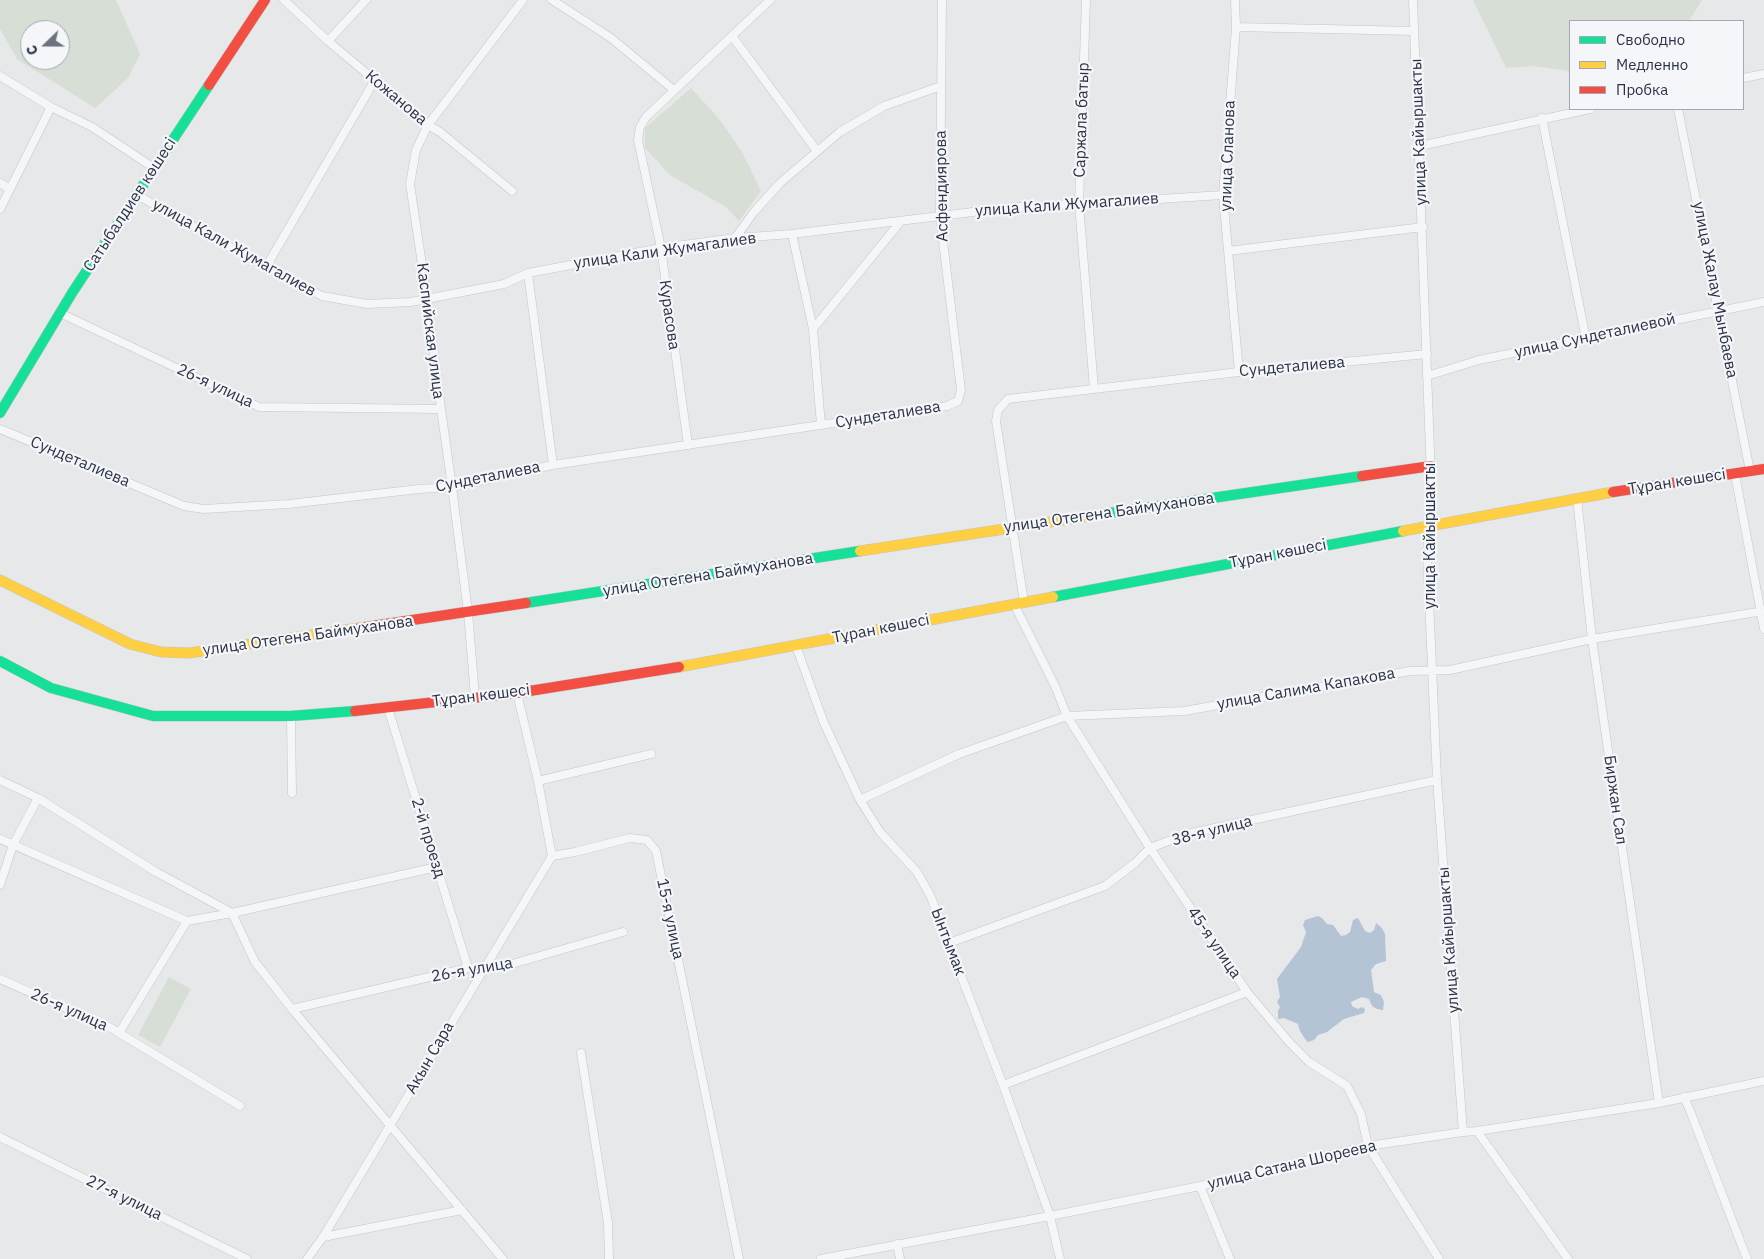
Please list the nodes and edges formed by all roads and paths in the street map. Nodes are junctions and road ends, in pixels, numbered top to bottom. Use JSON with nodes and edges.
{"nodes":[{"id":1,"x":265,"y":0,"type":"edge"},
{"id":2,"x":284,"y":0,"type":"edge"},
{"id":3,"x":366,"y":0,"type":"edge"},
{"id":4,"x":523,"y":0,"type":"edge"},
{"id":5,"x":552,"y":0,"type":"edge"},
{"id":6,"x":770,"y":0,"type":"edge"},
{"id":7,"x":942,"y":0,"type":"edge"},
{"id":8,"x":1086,"y":0,"type":"edge"},
{"id":9,"x":1235,"y":0,"type":"edge"},
{"id":10,"x":1413,"y":0,"type":"edge"},
{"id":11,"x":1236,"y":27,"type":"junction"},
{"id":12,"x":1414,"y":31,"type":"junction"},
{"id":13,"x":732,"y":36,"type":"junction"},
{"id":14,"x":328,"y":41,"type":"junction"},
{"id":15,"x":1764,"y":74,"type":"edge"},
{"id":16,"x":0,"y":76,"type":"edge"},
{"id":17,"x":1744,"y":78,"type":"edge"},
{"id":18,"x":375,"y":80,"type":"junction"},
{"id":19,"x":941,"y":86,"type":"junction"},
{"id":20,"x":674,"y":90,"type":"junction"},
{"id":21,"x":51,"y":107,"type":"junction"},
{"id":22,"x":1585,"y":110,"type":"edge"},
{"id":23,"x":1678,"y":110,"type":"edge"},
{"id":24,"x":1542,"y":118,"type":"junction"},
{"id":25,"x":428,"y":124,"type":"junction"},
{"id":26,"x":1420,"y":146,"type":"junction"},
{"id":27,"x":817,"y":151,"type":"junction"},
{"id":28,"x":154,"y":168,"type":"junction"},
{"id":29,"x":0,"y":183,"type":"edge"},
{"id":30,"x":10,"y":189,"type":"junction"},
{"id":31,"x":512,"y":191,"type":"dead end"},
{"id":32,"x":137,"y":195,"type":"junction"},
{"id":33,"x":1223,"y":195,"type":"junction"},
{"id":34,"x":1079,"y":204,"type":"junction"},
{"id":35,"x":0,"y":209,"type":"edge"},
{"id":36,"x":940,"y":216,"type":"junction"},
{"id":37,"x":901,"y":221,"type":"junction"},
{"id":38,"x":1423,"y":228,"type":"junction"},
{"id":39,"x":792,"y":234,"type":"junction"},
{"id":40,"x":735,"y":238,"type":"junction"},
{"id":41,"x":660,"y":248,"type":"junction"},
{"id":42,"x":1228,"y":251,"type":"junction"},
{"id":43,"x":266,"y":267,"type":"junction"},
{"id":44,"x":528,"y":273,"type":"junction"},
{"id":45,"x":427,"y":298,"type":"junction"},
{"id":46,"x":1764,"y":302,"type":"edge"},
{"id":47,"x":1719,"y":310,"type":"junction"},
{"id":48,"x":60,"y":313,"type":"junction"},
{"id":49,"x":813,"y":329,"type":"junction"},
{"id":50,"x":1586,"y":339,"type":"junction"},
{"id":51,"x":1426,"y":354,"type":"junction"},
{"id":52,"x":1239,"y":372,"type":"junction"},
{"id":53,"x":1427,"y":376,"type":"junction"},
{"id":54,"x":1094,"y":389,"type":"junction"},
{"id":55,"x":958,"y":401,"type":"joint"},
{"id":56,"x":440,"y":409,"type":"junction"},
{"id":57,"x":0,"y":413,"type":"edge"},
{"id":58,"x":821,"y":425,"type":"junction"},
{"id":59,"x":0,"y":429,"type":"edge"},
{"id":60,"x":688,"y":445,"type":"junction"},
{"id":61,"x":553,"y":465,"type":"junction"},
{"id":62,"x":1431,"y":466,"type":"junction"},
{"id":63,"x":1764,"y":469,"type":"edge"},
{"id":64,"x":1750,"y":471,"type":"junction"},
{"id":65,"x":1734,"y":474,"type":"junction"},
{"id":66,"x":452,"y":487,"type":"junction"},
{"id":67,"x":1577,"y":498,"type":"junction"},
{"id":68,"x":1429,"y":526,"type":"junction"},
{"id":69,"x":1012,"y":527,"type":"junction"},
{"id":70,"x":0,"y":580,"type":"edge"},
{"id":71,"x":1019,"y":603,"type":"junction"},
{"id":72,"x":1762,"y":611,"type":"edge"},
{"id":73,"x":468,"y":612,"type":"junction"},
{"id":74,"x":1764,"y":629,"type":"edge"},
{"id":75,"x":1592,"y":639,"type":"junction"},
{"id":76,"x":796,"y":646,"type":"junction"},
{"id":77,"x":0,"y":661,"type":"edge"},
{"id":78,"x":1432,"y":670,"type":"junction"},
{"id":79,"x":516,"y":693,"type":"junction"},
{"id":80,"x":475,"y":697,"type":"junction"},
{"id":81,"x":388,"y":708,"type":"junction"},
{"id":82,"x":290,"y":716,"type":"junction"},
{"id":83,"x":1068,"y":716,"type":"junction"},
{"id":84,"x":651,"y":754,"type":"dead end"},
{"id":85,"x":0,"y":780,"type":"edge"},
{"id":86,"x":1437,"y":780,"type":"junction"},
{"id":87,"x":538,"y":781,"type":"junction"},
{"id":88,"x":292,"y":793,"type":"dead end"},
{"id":89,"x":38,"y":798,"type":"junction"},
{"id":90,"x":860,"y":800,"type":"junction"},
{"id":91,"x":0,"y":839,"type":"edge"},
{"id":92,"x":14,"y":845,"type":"junction"},
{"id":93,"x":1150,"y":848,"type":"junction"},
{"id":94,"x":552,"y":856,"type":"junction"},
{"id":95,"x":437,"y":867,"type":"junction"},
{"id":96,"x":0,"y":885,"type":"edge"},
{"id":97,"x":232,"y":913,"type":"junction"},
{"id":98,"x":187,"y":921,"type":"junction"},
{"id":99,"x":623,"y":932,"type":"dead end"},
{"id":100,"x":949,"y":943,"type":"junction"},
{"id":101,"x":468,"y":968,"type":"junction"},
{"id":102,"x":483,"y":969,"type":"junction"},
{"id":103,"x":0,"y":978,"type":"edge"},
{"id":104,"x":1247,"y":992,"type":"junction"},
{"id":105,"x":292,"y":1009,"type":"junction"},
{"id":106,"x":119,"y":1033,"type":"junction"},
{"id":107,"x":580,"y":1053,"type":"dead end"},
{"id":108,"x":1764,"y":1081,"type":"edge"},
{"id":109,"x":1003,"y":1085,"type":"junction"},
{"id":110,"x":1684,"y":1097,"type":"junction"},
{"id":111,"x":1659,"y":1102,"type":"junction"},
{"id":112,"x":240,"y":1106,"type":"dead end"},
{"id":113,"x":390,"y":1126,"type":"junction"},
{"id":114,"x":1477,"y":1131,"type":"junction"},
{"id":115,"x":1463,"y":1132,"type":"junction"},
{"id":116,"x":0,"y":1137,"type":"edge"},
{"id":117,"x":1368,"y":1146,"type":"junction"},
{"id":118,"x":1200,"y":1186,"type":"junction"},
{"id":119,"x":462,"y":1210,"type":"junction"},
{"id":120,"x":1050,"y":1216,"type":"junction"},
{"id":121,"x":323,"y":1237,"type":"junction"},
{"id":122,"x":897,"y":1244,"type":"junction"},
{"id":123,"x":247,"y":1259,"type":"edge"},
{"id":124,"x":307,"y":1259,"type":"edge"},
{"id":125,"x":503,"y":1259,"type":"edge"},
{"id":126,"x":609,"y":1259,"type":"edge"},
{"id":127,"x":739,"y":1259,"type":"edge"},
{"id":128,"x":821,"y":1259,"type":"edge"},
{"id":129,"x":900,"y":1259,"type":"edge"},
{"id":130,"x":1060,"y":1259,"type":"edge"},
{"id":131,"x":1230,"y":1259,"type":"edge"},
{"id":132,"x":1439,"y":1259,"type":"edge"},
{"id":133,"x":1568,"y":1259,"type":"edge"},
{"id":134,"x":1748,"y":1259,"type":"edge"}],
"edges":[{"from":1,"to":28,"type":"street","name":"Сатыбалдиев көшесі"},
{"from":2,"to":14,"type":"street","name":"Кожанова"},
{"from":3,"to":14,"type":"street"},
{"from":4,"to":25,"type":"street","name":"Каспийская улица"},
{"from":5,"to":20,"type":"street"},
{"from":6,"to":13,"type":"street"},
{"from":7,"to":19,"type":"street","name":"Асфендиярова"},
{"from":8,"to":34,"type":"street","name":"Саржала батыр"},
{"from":9,"to":11,"type":"street","name":"улица Сланова"},
{"from":10,"to":12,"type":"street","name":"улица Кайыршакты"},
{"from":11,"to":12,"type":"street"},
{"from":11,"to":33,"type":"street","name":"улица Сланова"},
{"from":12,"to":26,"type":"street","name":"улица Кайыршакты"},
{"from":13,"to":20,"type":"street"},
{"from":13,"to":27,"type":"street"},
{"from":14,"to":18,"type":"street","name":"Кожанова"},
{"from":15,"to":17,"type":"street"},
{"from":16,"to":21,"type":"street"},
{"from":18,"to":25,"type":"street","name":"Кожанова"},
{"from":18,"to":43,"type":"street"},
{"from":19,"to":27,"type":"street"},
{"from":19,"to":36,"type":"street","name":"Асфендиярова"},
{"from":20,"to":41,"type":"street","name":"Курасова"},
{"from":21,"to":28,"type":"street"},
{"from":21,"to":30,"type":"street"},
{"from":22,"to":24,"type":"street"},
{"from":23,"to":47,"type":"street","name":"улица Жалау Мынбаева"},
{"from":24,"to":26,"type":"street"},
{"from":24,"to":50,"type":"street"},
{"from":25,"to":31,"type":"street","name":"Кожанова"},
{"from":25,"to":45,"type":"street","name":"Каспийская улица"},
{"from":26,"to":38,"type":"street","name":"улица Кайыршакты"},
{"from":27,"to":40,"type":"street"},
{"from":28,"to":32,"type":"street","name":"Сатыбалдиев көшесі"},
{"from":29,"to":30,"type":"street"},
{"from":30,"to":35,"type":"street"},
{"from":32,"to":43,"type":"street","name":"улица Кали Жумагалиев"},
{"from":32,"to":48,"type":"street","name":"Сатыбалдиев көшесі"},
{"from":33,"to":34,"type":"street","name":"улица Кали Жумагалиев"},
{"from":33,"to":42,"type":"street","name":"улица Сланова"},
{"from":34,"to":36,"type":"street","name":"улица Кали Жумагалиев"},
{"from":34,"to":54,"type":"street","name":"Саржала батыр"},
{"from":36,"to":37,"type":"street","name":"улица Кали Жумагалиев"},
{"from":36,"to":55,"type":"street","name":"Асфендиярова"},
{"from":37,"to":39,"type":"street","name":"улица Кали Жумагалиев"},
{"from":37,"to":49,"type":"street"},
{"from":38,"to":42,"type":"street"},
{"from":38,"to":51,"type":"street","name":"улица Кайыршакты"},
{"from":39,"to":40,"type":"street","name":"улица Кали Жумагалиев"},
{"from":39,"to":49,"type":"street"},
{"from":40,"to":41,"type":"street","name":"улица Кали Жумагалиев"},
{"from":41,"to":44,"type":"street","name":"улица Кали Жумагалиев"},
{"from":41,"to":60,"type":"street","name":"Курасова"},
{"from":42,"to":52,"type":"street","name":"улица Сланова"},
{"from":43,"to":45,"type":"street","name":"улица Кали Жумагалиев"},
{"from":44,"to":45,"type":"street","name":"улица Кали Жумагалиев"},
{"from":44,"to":61,"type":"street"},
{"from":45,"to":56,"type":"street","name":"Каспийская улица"},
{"from":46,"to":47,"type":"street","name":"улица Сундеталиевой"},
{"from":47,"to":50,"type":"street","name":"улица Сундеталиевой"},
{"from":47,"to":64,"type":"street","name":"улица Жалау Мынбаева"},
{"from":48,"to":56,"type":"street","name":"26-я улица"},
{"from":48,"to":57,"type":"street","name":"Сатыбалдиев көшесі"},
{"from":49,"to":58,"type":"street"},
{"from":50,"to":53,"type":"street","name":"улица Сундеталиевой"},
{"from":51,"to":52,"type":"street","name":"Сундеталиева"},
{"from":51,"to":53,"type":"street","name":"улица Кайыршакты"},
{"from":52,"to":54,"type":"street","name":"Сундеталиева"},
{"from":53,"to":62,"type":"street","name":"улица Кайыршакты"},
{"from":54,"to":69,"type":"street","name":"Сундеталиева"},
{"from":55,"to":58,"type":"street","name":"Сундеталиева"},
{"from":56,"to":66,"type":"street","name":"Каспийская улица"},
{"from":58,"to":60,"type":"street","name":"Сундеталиева"},
{"from":59,"to":66,"type":"street","name":"Сундеталиева"},
{"from":60,"to":61,"type":"street","name":"Сундеталиева"},
{"from":61,"to":66,"type":"street","name":"Сундеталиева"},
{"from":62,"to":68,"type":"street","name":"улица Кайыршакты"},
{"from":62,"to":69,"type":"street","name":"улица Отегена Баймуханова"},
{"from":63,"to":64,"type":"street","name":"Тұран көшесі"},
{"from":64,"to":65,"type":"street","name":"Тұран көшесі"},
{"from":65,"to":67,"type":"street","name":"Тұран көшесі"},
{"from":65,"to":72,"type":"street"},
{"from":66,"to":73,"type":"street","name":"Каспийская улица"},
{"from":67,"to":68,"type":"street","name":"Тұран көшесі"},
{"from":67,"to":75,"type":"street","name":"Биржан Сал"},
{"from":68,"to":71,"type":"street","name":"Тұран көшесі"},
{"from":68,"to":78,"type":"street","name":"улица Кайыршакты"},
{"from":69,"to":71,"type":"street","name":"Сундеталиева"},
{"from":69,"to":73,"type":"street","name":"улица Отегена Баймуханова"},
{"from":70,"to":73,"type":"street","name":"улица Отегена Баймуханова"},
{"from":71,"to":76,"type":"street","name":"Тұран көшесі"},
{"from":71,"to":83,"type":"street","name":"45-я улица"},
{"from":72,"to":74,"type":"street"},
{"from":72,"to":75,"type":"street","name":"улица Салима Капакова"},
{"from":73,"to":80,"type":"street","name":"Каспийская улица"},
{"from":75,"to":78,"type":"street","name":"улица Салима Капакова"},
{"from":75,"to":111,"type":"street","name":"Биржан Сал"},
{"from":76,"to":79,"type":"street","name":"Тұран көшесі"},
{"from":76,"to":90,"type":"street","name":"Ынтымак"},
{"from":77,"to":82,"type":"street","name":"Тұран көшесі"},
{"from":78,"to":83,"type":"street","name":"улица Салима Капакова"},
{"from":78,"to":86,"type":"street","name":"улица Кайыршакты"},
{"from":79,"to":80,"type":"street","name":"Тұран көшесі"},
{"from":79,"to":87,"type":"street"},
{"from":80,"to":81,"type":"street","name":"Тұран көшесі"},
{"from":81,"to":82,"type":"street","name":"Тұран көшесі"},
{"from":81,"to":95,"type":"street","name":"2-й проезд"},
{"from":82,"to":88,"type":"street"},
{"from":83,"to":90,"type":"street","name":"улица Салима Капакова"},
{"from":83,"to":93,"type":"street","name":"45-я улица"},
{"from":84,"to":87,"type":"street"},
{"from":85,"to":89,"type":"street"},
{"from":86,"to":93,"type":"street","name":"38-я улица"},
{"from":86,"to":115,"type":"street","name":"улица Кайыршакты"},
{"from":87,"to":94,"type":"street"},
{"from":89,"to":92,"type":"street"},
{"from":89,"to":97,"type":"street"},
{"from":90,"to":100,"type":"street","name":"Ынтымак"},
{"from":91,"to":92,"type":"street"},
{"from":92,"to":96,"type":"street"},
{"from":92,"to":98,"type":"street"},
{"from":93,"to":100,"type":"street","name":"38-я улица"},
{"from":93,"to":104,"type":"street","name":"45-я улица"},
{"from":94,"to":102,"type":"street","name":"Акын Сара"},
{"from":94,"to":127,"type":"street","name":"15-я улица"},
{"from":95,"to":97,"type":"street"},
{"from":95,"to":101,"type":"street","name":"2-й проезд"},
{"from":97,"to":98,"type":"street"},
{"from":97,"to":105,"type":"street"},
{"from":98,"to":106,"type":"street"},
{"from":99,"to":102,"type":"street","name":"26-я улица"},
{"from":100,"to":109,"type":"street","name":"Ынтымак"},
{"from":101,"to":102,"type":"street","name":"26-я улица"},
{"from":101,"to":105,"type":"street","name":"26-я улица"},
{"from":102,"to":113,"type":"street","name":"Акын Сара"},
{"from":103,"to":106,"type":"street","name":"26-я улица"},
{"from":104,"to":109,"type":"street"},
{"from":104,"to":117,"type":"street","name":"45-я улица"},
{"from":105,"to":113,"type":"street"},
{"from":106,"to":112,"type":"street","name":"26-я улица"},
{"from":107,"to":126,"type":"street"},
{"from":108,"to":110,"type":"street","name":"улица Сатана Шореева"},
{"from":109,"to":120,"type":"street","name":"Ынтымак"},
{"from":110,"to":111,"type":"street","name":"улица Сатана Шореева"},
{"from":110,"to":134,"type":"street"},
{"from":111,"to":114,"type":"street","name":"улица Сатана Шореева"},
{"from":113,"to":119,"type":"street"},
{"from":113,"to":121,"type":"street","name":"Акын Сара"},
{"from":114,"to":115,"type":"street","name":"улица Сатана Шореева"},
{"from":114,"to":133,"type":"street"},
{"from":115,"to":117,"type":"street","name":"улица Сатана Шореева"},
{"from":116,"to":123,"type":"street","name":"27-я улица"},
{"from":117,"to":118,"type":"street","name":"улица Сатана Шореева"},
{"from":117,"to":132,"type":"street","name":"45-я улица"},
{"from":118,"to":120,"type":"street","name":"улица Сатана Шореева"},
{"from":118,"to":131,"type":"street"},
{"from":119,"to":121,"type":"street"},
{"from":119,"to":125,"type":"street"},
{"from":120,"to":122,"type":"street","name":"улица Сатана Шореева"},
{"from":120,"to":130,"type":"street","name":"Ынтымак"},
{"from":121,"to":124,"type":"street","name":"Акын Сара"},
{"from":122,"to":128,"type":"street","name":"улица Сатана Шореева"},
{"from":122,"to":129,"type":"street"}]}
